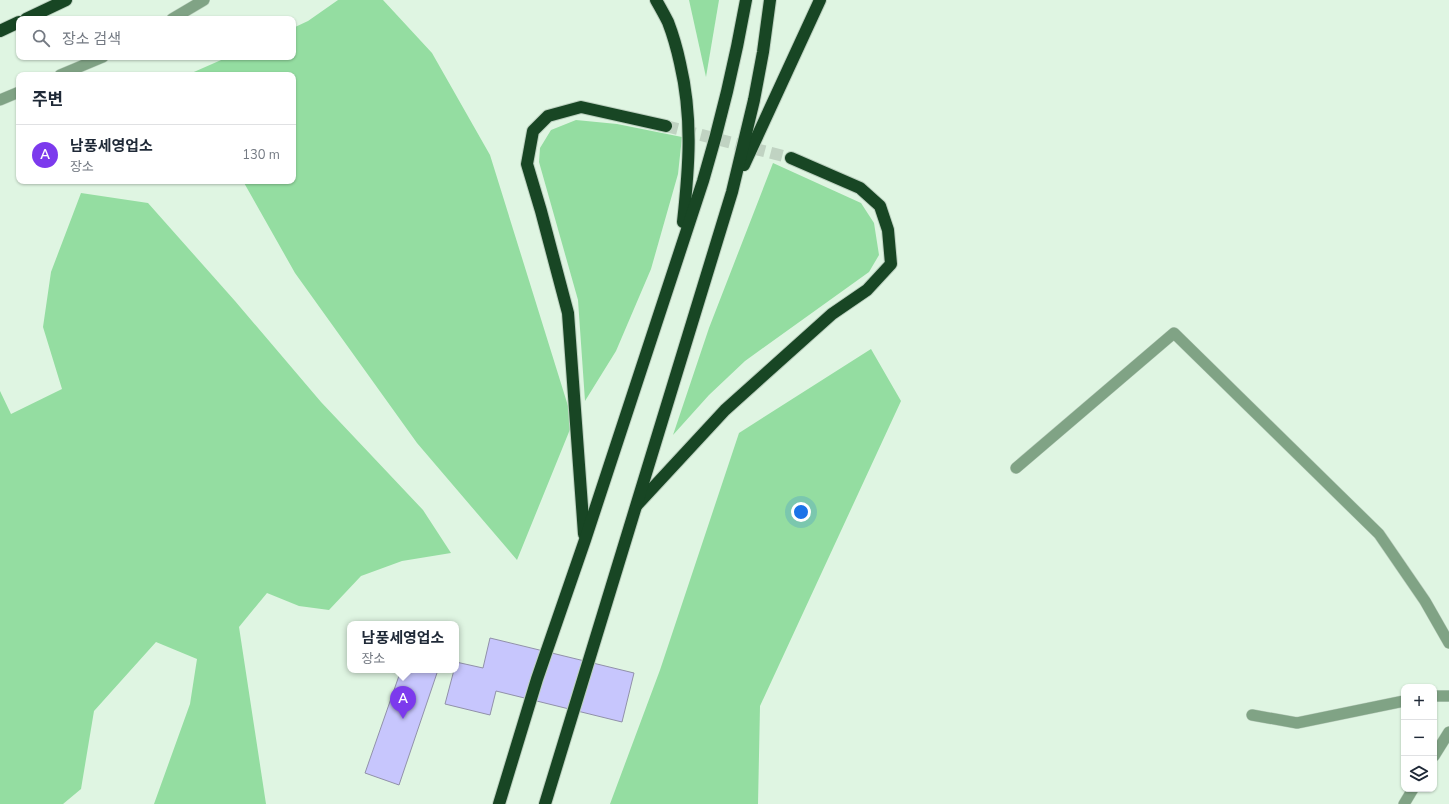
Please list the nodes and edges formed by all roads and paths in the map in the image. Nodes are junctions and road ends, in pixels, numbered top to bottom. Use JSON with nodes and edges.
{"nodes":[{"id":1,"x":66,"y":0,"type":"edge"},
{"id":2,"x":204,"y":0,"type":"edge"},
{"id":3,"x":656,"y":0,"type":"edge"},
{"id":4,"x":746,"y":0,"type":"edge"},
{"id":5,"x":770,"y":0,"type":"edge"},
{"id":6,"x":820,"y":0,"type":"edge"},
{"id":7,"x":32,"y":16,"type":"edge"},
{"id":8,"x":177,"y":16,"type":"edge"},
{"id":9,"x":16,"y":23,"type":"edge"},
{"id":10,"x":0,"y":31,"type":"edge"},
{"id":11,"x":96,"y":60,"type":"edge"},
{"id":12,"x":67,"y":72,"type":"edge"},
{"id":13,"x":16,"y":93,"type":"edge"},
{"id":14,"x":0,"y":100,"type":"edge"},
{"id":15,"x":666,"y":126,"type":"tunnel mouth"},
{"id":16,"x":791,"y":158,"type":"tunnel mouth"},
{"id":17,"x":732,"y":192,"type":"junction"},
{"id":18,"x":681,"y":243,"type":"junction"},
{"id":19,"x":1016,"y":468,"type":"dead end"},
{"id":20,"x":634,"y":507,"type":"junction"},
{"id":21,"x":585,"y":540,"type":"junction"},
{"id":22,"x":1449,"y":644,"type":"edge"},
{"id":23,"x":1437,"y":696,"type":"edge"},
{"id":24,"x":1449,"y":696,"type":"edge"},
{"id":25,"x":1401,"y":702,"type":"edge"},
{"id":26,"x":1252,"y":715,"type":"dead end"},
{"id":27,"x":1449,"y":732,"type":"edge"},
{"id":28,"x":1437,"y":751,"type":"edge"},
{"id":29,"x":1411,"y":792,"type":"edge"},
{"id":30,"x":499,"y":804,"type":"edge"},
{"id":31,"x":545,"y":804,"type":"edge"},
{"id":32,"x":1404,"y":804,"type":"edge"}],
"edges":[{"from":1,"to":7,"type":"highway"},
{"from":2,"to":8,"type":"street"},
{"from":3,"to":18,"type":"highway"},
{"from":4,"to":18,"type":"highway"},
{"from":5,"to":17,"type":"highway"},
{"from":6,"to":17,"type":"highway"},
{"from":9,"to":10,"type":"highway"},
{"from":11,"to":12,"type":"street"},
{"from":13,"to":14,"type":"street"},
{"from":15,"to":21,"type":"highway"},
{"from":16,"to":20,"type":"highway"},
{"from":17,"to":20,"type":"highway"},
{"from":18,"to":21,"type":"highway"},
{"from":19,"to":22,"type":"street"},
{"from":20,"to":31,"type":"highway"},
{"from":21,"to":30,"type":"highway"},
{"from":23,"to":24,"type":"street"},
{"from":25,"to":26,"type":"street"},
{"from":27,"to":28,"type":"street"},
{"from":29,"to":32,"type":"street"}]}
